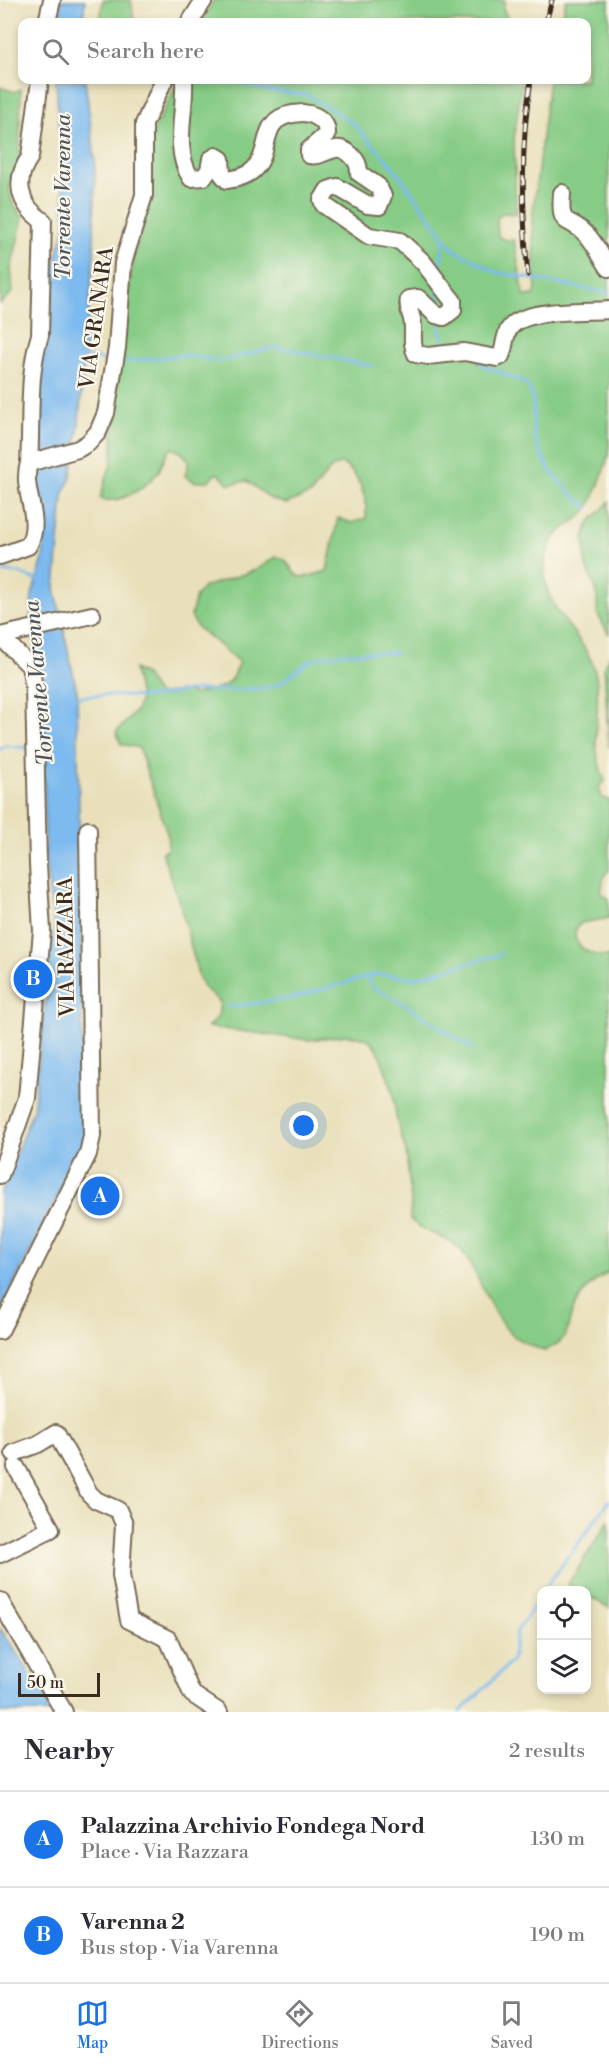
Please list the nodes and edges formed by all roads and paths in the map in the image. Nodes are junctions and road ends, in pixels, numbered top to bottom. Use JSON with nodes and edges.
{"nodes":[{"id":1,"x":52,"y":0,"type":"edge"},
{"id":2,"x":204,"y":0,"type":"edge"},
{"id":3,"x":48,"y":18,"type":"edge"},
{"id":4,"x":193,"y":18,"type":"edge"},
{"id":5,"x":29,"y":84,"type":"edge"},
{"id":6,"x":39,"y":84,"type":"edge"},
{"id":7,"x":162,"y":84,"type":"edge"},
{"id":8,"x":184,"y":84,"type":"edge"},
{"id":9,"x":23,"y":167,"type":"junction"},
{"id":10,"x":562,"y":193,"type":"dead end"},
{"id":11,"x":609,"y":268,"type":"edge"},
{"id":12,"x":609,"y":310,"type":"edge"},
{"id":13,"x":33,"y":461,"type":"junction"},
{"id":14,"x":0,"y":556,"type":"edge"},
{"id":15,"x":92,"y":615,"type":"dead end"},
{"id":16,"x":0,"y":636,"type":"edge"},
{"id":17,"x":88,"y":830,"type":"dead end"},
{"id":18,"x":0,"y":1175,"type":"edge"},
{"id":19,"x":0,"y":1331,"type":"edge"},
{"id":20,"x":0,"y":1554,"type":"edge"},
{"id":21,"x":0,"y":1601,"type":"edge"},
{"id":22,"x":64,"y":1712,"type":"edge"},
{"id":23,"x":219,"y":1712,"type":"edge"}],
"edges":[{"from":1,"to":3,"type":"street"},
{"from":2,"to":4,"type":"street"},
{"from":5,"to":9,"type":"street"},
{"from":6,"to":9,"type":"street"},
{"from":7,"to":13,"type":"street","name":"VIA GRANARA"},
{"from":8,"to":12,"type":"street"},
{"from":9,"to":13,"type":"street"},
{"from":10,"to":11,"type":"street"},
{"from":13,"to":14,"type":"street"},
{"from":15,"to":16,"type":"street"},
{"from":16,"to":18,"type":"street"},
{"from":17,"to":19,"type":"street","name":"VIA RAZZARA"},
{"from":20,"to":23,"type":"street"},
{"from":21,"to":22,"type":"street"}]}
